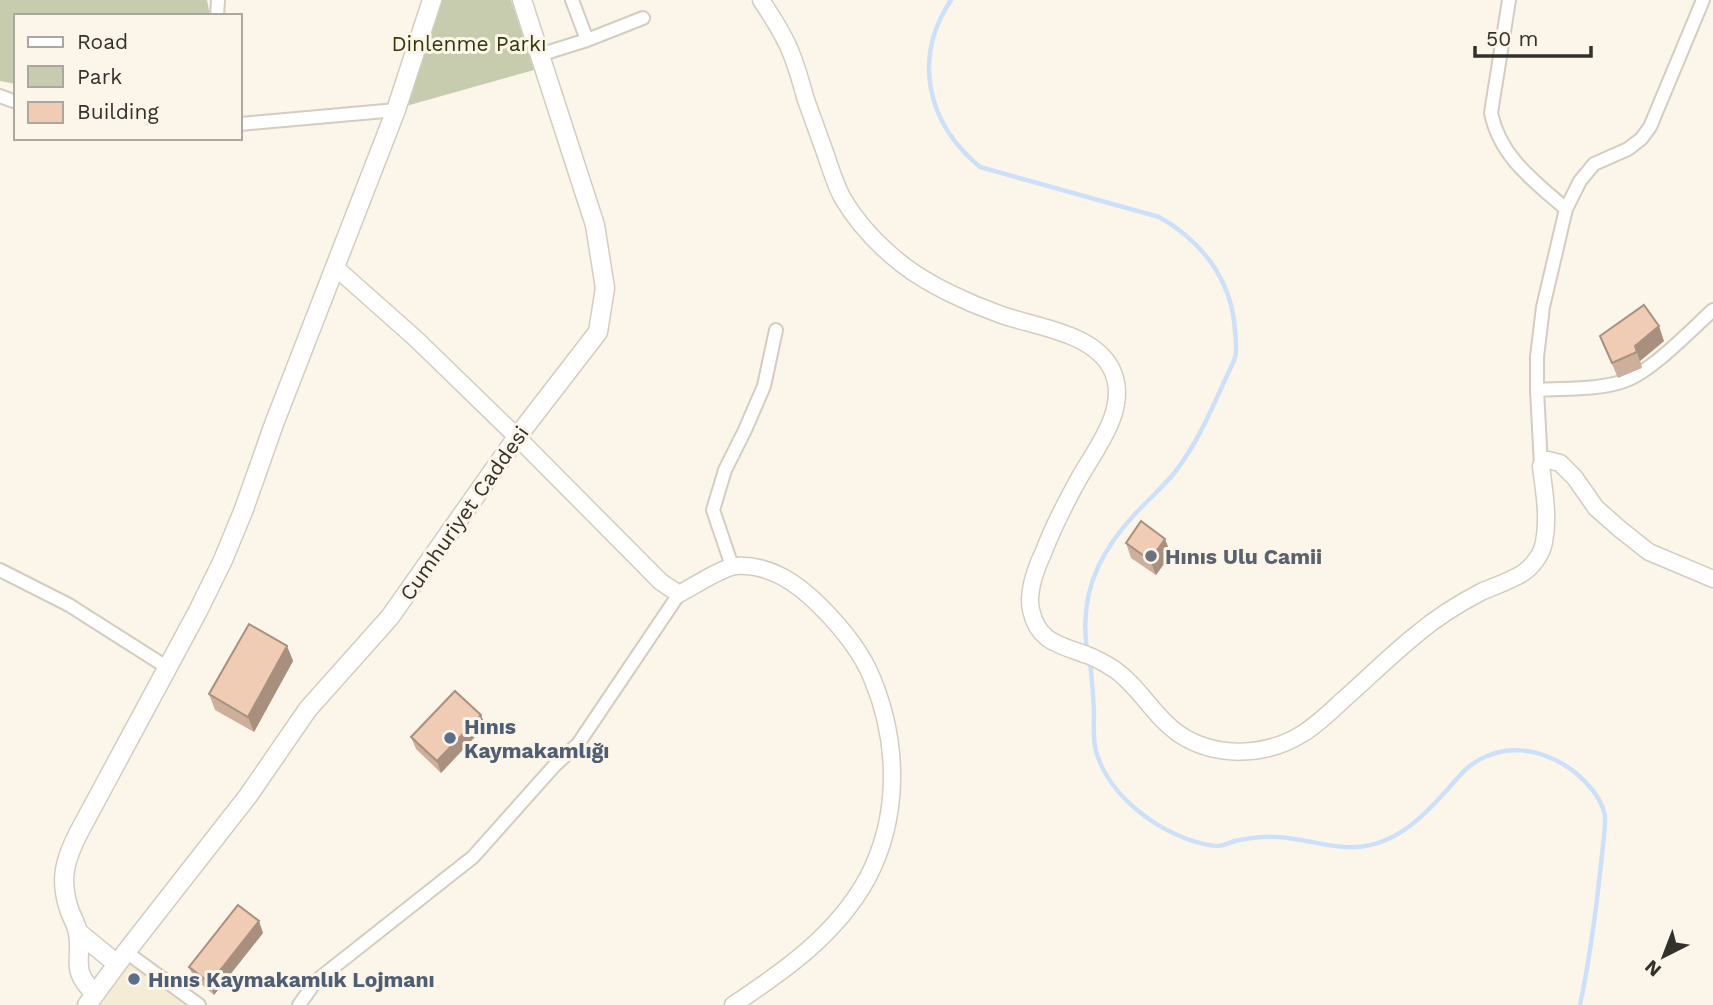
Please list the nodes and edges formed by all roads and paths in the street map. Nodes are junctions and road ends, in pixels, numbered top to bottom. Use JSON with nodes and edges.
{"nodes":[{"id":1,"x":432,"y":0,"type":"edge"},
{"id":2,"x":522,"y":0,"type":"edge"},
{"id":3,"x":572,"y":0,"type":"edge"},
{"id":4,"x":761,"y":0,"type":"edge"},
{"id":5,"x":1508,"y":0,"type":"edge"},
{"id":6,"x":1703,"y":0,"type":"edge"},
{"id":7,"x":643,"y":18,"type":"dead end"},
{"id":8,"x":587,"y":40,"type":"junction"},
{"id":9,"x":540,"y":55,"type":"junction"},
{"id":10,"x":396,"y":110,"type":"junction"},
{"id":11,"x":242,"y":124,"type":"edge"},
{"id":12,"x":1566,"y":209,"type":"junction"},
{"id":13,"x":336,"y":268,"type":"junction"},
{"id":14,"x":1713,"y":310,"type":"edge"},
{"id":15,"x":776,"y":330,"type":"dead end"},
{"id":16,"x":1537,"y":390,"type":"junction"},
{"id":17,"x":517,"y":437,"type":"junction"},
{"id":18,"x":1541,"y":466,"type":"junction"},
{"id":19,"x":732,"y":566,"type":"junction"},
{"id":20,"x":0,"y":570,"type":"edge"},
{"id":21,"x":1713,"y":579,"type":"edge"},
{"id":22,"x":679,"y":594,"type":"junction"},
{"id":23,"x":168,"y":668,"type":"junction"},
{"id":24,"x":78,"y":932,"type":"junction"},
{"id":25,"x":121,"y":958,"type":"junction"},
{"id":26,"x":91,"y":1000,"type":"edge"},
{"id":27,"x":200,"y":1005,"type":"edge"},
{"id":28,"x":299,"y":1005,"type":"edge"},
{"id":29,"x":733,"y":1005,"type":"edge"}],
"edges":[{"from":1,"to":10,"type":"main road","name":"Cumhuriyet Caddesi"},
{"from":2,"to":9,"type":"main road","name":"Cumhuriyet Caddesi"},
{"from":3,"to":8,"type":"street"},
{"from":4,"to":18,"type":"street"},
{"from":5,"to":12,"type":"street"},
{"from":6,"to":12,"type":"street"},
{"from":7,"to":8,"type":"street"},
{"from":8,"to":9,"type":"street"},
{"from":9,"to":17,"type":"main road","name":"Cumhuriyet Caddesi"},
{"from":10,"to":11,"type":"street"},
{"from":10,"to":13,"type":"main road","name":"Cumhuriyet Caddesi"},
{"from":12,"to":16,"type":"street"},
{"from":13,"to":17,"type":"street"},
{"from":13,"to":23,"type":"main road","name":"Cumhuriyet Caddesi"},
{"from":14,"to":16,"type":"street"},
{"from":15,"to":19,"type":"street"},
{"from":16,"to":18,"type":"street"},
{"from":17,"to":22,"type":"street"},
{"from":17,"to":25,"type":"main road","name":"Cumhuriyet Caddesi"},
{"from":18,"to":21,"type":"street"},
{"from":19,"to":22,"type":"street"},
{"from":19,"to":29,"type":"street"},
{"from":20,"to":23,"type":"street"},
{"from":22,"to":28,"type":"street"},
{"from":23,"to":24,"type":"main road","name":"Cumhuriyet Caddesi"},
{"from":24,"to":25,"type":"main road"},
{"from":24,"to":26,"type":"main road","name":"Cumhuriyet Caddesi"},
{"from":25,"to":26,"type":"main road","name":"Cumhuriyet Caddesi"},
{"from":25,"to":27,"type":"street"}]}
